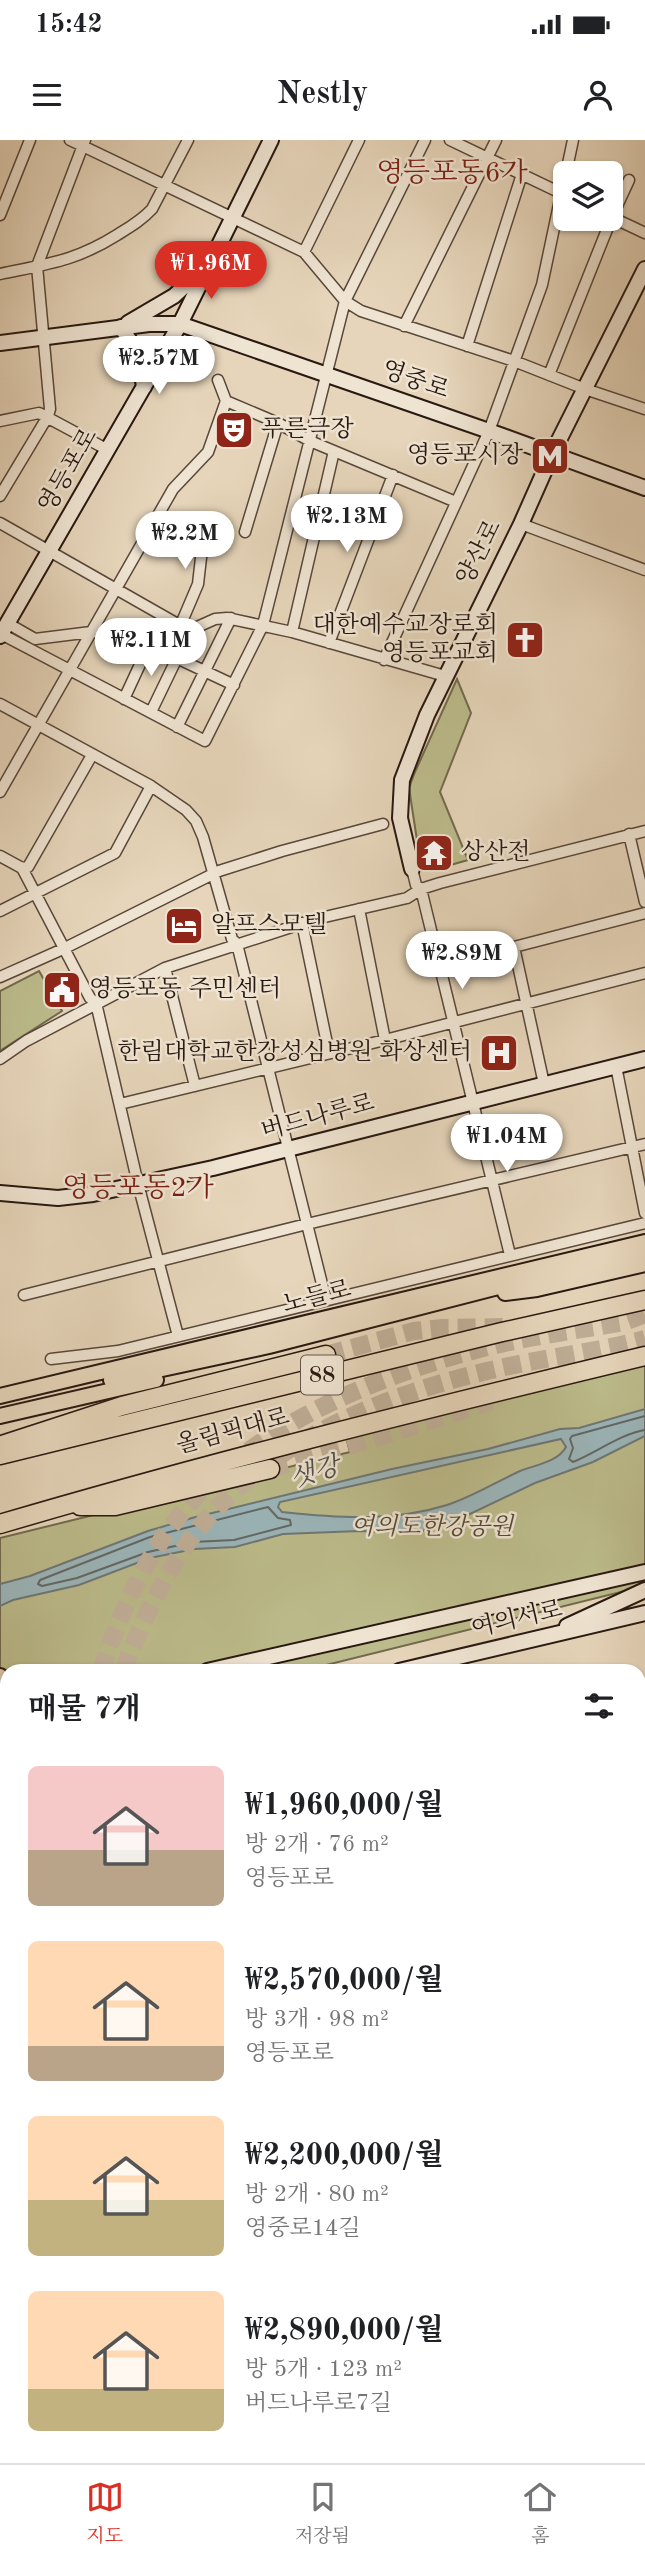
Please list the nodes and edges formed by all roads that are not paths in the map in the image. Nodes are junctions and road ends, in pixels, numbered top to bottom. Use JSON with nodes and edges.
{"nodes":[{"id":1,"x":30,"y":140,"type":"edge"},
{"id":2,"x":69,"y":140,"type":"edge"},
{"id":3,"x":187,"y":140,"type":"edge"},
{"id":4,"x":271,"y":140,"type":"edge"},
{"id":5,"x":359,"y":140,"type":"edge"},
{"id":6,"x":425,"y":140,"type":"edge"},
{"id":7,"x":450,"y":140,"type":"edge"},
{"id":8,"x":496,"y":140,"type":"edge"},
{"id":9,"x":573,"y":140,"type":"edge"},
{"id":10,"x":84,"y":143,"type":"edge"},
{"id":11,"x":487,"y":158,"type":"junction"},
{"id":12,"x":569,"y":161,"type":"edge"},
{"id":13,"x":522,"y":174,"type":"junction"},
{"id":14,"x":629,"y":180,"type":"dead end"},
{"id":15,"x":164,"y":186,"type":"junction"},
{"id":16,"x":553,"y":189,"type":"edge"},
{"id":17,"x":623,"y":192,"type":"edge"},
{"id":18,"x":0,"y":215,"type":"edge"},
{"id":19,"x":232,"y":219,"type":"junction"},
{"id":20,"x":623,"y":223,"type":"edge"},
{"id":21,"x":554,"y":231,"type":"edge"},
{"id":22,"x":606,"y":231,"type":"edge"},
{"id":23,"x":645,"y":233,"type":"edge"},
{"id":24,"x":304,"y":252,"type":"junction"},
{"id":25,"x":210,"y":262,"type":"junction"},
{"id":26,"x":37,"y":267,"type":"junction"},
{"id":27,"x":645,"y":269,"type":"edge"},
{"id":28,"x":0,"y":274,"type":"edge"},
{"id":29,"x":345,"y":301,"type":"junction"},
{"id":30,"x":180,"y":324,"type":"junction"},
{"id":31,"x":404,"y":326,"type":"junction"},
{"id":32,"x":121,"y":327,"type":"junction"},
{"id":33,"x":43,"y":337,"type":"junction"},
{"id":34,"x":0,"y":343,"type":"edge"},
{"id":35,"x":467,"y":346,"type":"junction"},
{"id":36,"x":514,"y":361,"type":"junction"},
{"id":37,"x":326,"y":374,"type":"junction"},
{"id":38,"x":549,"y":375,"type":"junction"},
{"id":39,"x":218,"y":380,"type":"dead end"},
{"id":40,"x":144,"y":387,"type":"junction"},
{"id":41,"x":584,"y":389,"type":"junction"},
{"id":42,"x":226,"y":401,"type":"junction"},
{"id":43,"x":645,"y":409,"type":"edge"},
{"id":44,"x":48,"y":416,"type":"junction"},
{"id":45,"x":0,"y":421,"type":"edge"},
{"id":46,"x":278,"y":423,"type":"junction"},
{"id":47,"x":489,"y":431,"type":"junction"},
{"id":48,"x":310,"y":441,"type":"junction"},
{"id":49,"x":108,"y":450,"type":"junction"},
{"id":50,"x":334,"y":451,"type":"junction"},
{"id":51,"x":552,"y":454,"type":"junction"},
{"id":52,"x":393,"y":475,"type":"junction"},
{"id":53,"x":645,"y":488,"type":"edge"},
{"id":54,"x":0,"y":496,"type":"edge"},
{"id":55,"x":456,"y":502,"type":"junction"},
{"id":56,"x":158,"y":515,"type":"junction"},
{"id":57,"x":0,"y":523,"type":"edge"},
{"id":58,"x":521,"y":524,"type":"junction"},
{"id":59,"x":245,"y":532,"type":"dead end"},
{"id":60,"x":49,"y":551,"type":"junction"},
{"id":61,"x":645,"y":570,"type":"edge"},
{"id":62,"x":116,"y":590,"type":"junction"},
{"id":63,"x":231,"y":618,"type":"junction"},
{"id":64,"x":263,"y":625,"type":"junction"},
{"id":65,"x":180,"y":629,"type":"junction"},
{"id":66,"x":3,"y":631,"type":"edge"},
{"id":67,"x":91,"y":632,"type":"junction"},
{"id":68,"x":292,"y":632,"type":"junction"},
{"id":69,"x":330,"y":643,"type":"junction"},
{"id":70,"x":177,"y":658,"type":"junction"},
{"id":71,"x":384,"y":660,"type":"junction"},
{"id":72,"x":69,"y":670,"type":"junction"},
{"id":73,"x":204,"y":671,"type":"junction"},
{"id":74,"x":445,"y":676,"type":"junction"},
{"id":75,"x":234,"y":685,"type":"junction"},
{"id":76,"x":124,"y":699,"type":"junction"},
{"id":77,"x":0,"y":704,"type":"edge"},
{"id":78,"x":151,"y":712,"type":"junction"},
{"id":79,"x":37,"y":725,"type":"junction"},
{"id":80,"x":177,"y":727,"type":"junction"},
{"id":81,"x":92,"y":755,"type":"junction"},
{"id":82,"x":151,"y":786,"type":"junction"},
{"id":83,"x":0,"y":792,"type":"edge"},
{"id":84,"x":383,"y":824,"type":"dead end"},
{"id":85,"x":645,"y":831,"type":"edge"},
{"id":86,"x":629,"y":834,"type":"junction"},
{"id":87,"x":0,"y":856,"type":"edge"},
{"id":88,"x":22,"y":869,"type":"junction"},
{"id":89,"x":412,"y":869,"type":"joint"},
{"id":90,"x":214,"y":874,"type":"junction"},
{"id":91,"x":421,"y":889,"type":"junction"},
{"id":92,"x":35,"y":893,"type":"junction"},
{"id":93,"x":645,"y":902,"type":"edge"},
{"id":94,"x":359,"y":909,"type":"junction"},
{"id":95,"x":0,"y":911,"type":"edge"},
{"id":96,"x":645,"y":913,"type":"edge"},
{"id":97,"x":302,"y":923,"type":"junction"},
{"id":98,"x":237,"y":944,"type":"junction"},
{"id":99,"x":514,"y":947,"type":"junction"},
{"id":100,"x":63,"y":949,"type":"junction"},
{"id":101,"x":439,"y":961,"type":"junction"},
{"id":102,"x":165,"y":968,"type":"junction"},
{"id":103,"x":645,"y":973,"type":"edge"},
{"id":104,"x":0,"y":977,"type":"edge"},
{"id":105,"x":525,"y":1002,"type":"junction"},
{"id":106,"x":96,"y":1003,"type":"junction"},
{"id":107,"x":453,"y":1021,"type":"junction"},
{"id":108,"x":385,"y":1040,"type":"junction"},
{"id":109,"x":329,"y":1053,"type":"junction"},
{"id":110,"x":0,"y":1059,"type":"edge"},
{"id":111,"x":645,"y":1059,"type":"edge"},
{"id":112,"x":616,"y":1066,"type":"junction"},
{"id":113,"x":268,"y":1068,"type":"junction"},
{"id":114,"x":544,"y":1084,"type":"junction"},
{"id":115,"x":195,"y":1086,"type":"junction"},
{"id":116,"x":474,"y":1101,"type":"junction"},
{"id":117,"x":120,"y":1104,"type":"junction"},
{"id":118,"x":645,"y":1144,"type":"edge"},
{"id":119,"x":632,"y":1147,"type":"junction"},
{"id":120,"x":288,"y":1149,"type":"junction"},
{"id":121,"x":492,"y":1180,"type":"junction"},
{"id":122,"x":138,"y":1184,"type":"junction"},
{"id":123,"x":0,"y":1194,"type":"edge"},
{"id":124,"x":645,"y":1213,"type":"edge"},
{"id":125,"x":645,"y":1223,"type":"edge"},
{"id":126,"x":307,"y":1224,"type":"junction"},
{"id":127,"x":645,"y":1233,"type":"edge"},
{"id":128,"x":645,"y":1242,"type":"edge"},
{"id":129,"x":645,"y":1253,"type":"edge"},
{"id":130,"x":510,"y":1255,"type":"junction"},
{"id":131,"x":159,"y":1260,"type":"junction"},
{"id":132,"x":645,"y":1264,"type":"edge"},
{"id":133,"x":481,"y":1279,"type":"junction"},
{"id":134,"x":24,"y":1295,"type":"dead end"},
{"id":135,"x":326,"y":1300,"type":"junction"},
{"id":136,"x":645,"y":1300,"type":"edge"},
{"id":137,"x":448,"y":1301,"type":"junction"},
{"id":138,"x":278,"y":1331,"type":"junction"},
{"id":139,"x":178,"y":1335,"type":"junction"},
{"id":140,"x":269,"y":1346,"type":"junction"},
{"id":141,"x":326,"y":1355,"type":"tunnel mouth"},
{"id":142,"x":645,"y":1356,"type":"edge"},
{"id":143,"x":51,"y":1359,"type":"dead end"},
{"id":144,"x":0,"y":1387,"type":"edge"},
{"id":145,"x":0,"y":1396,"type":"edge"},
{"id":146,"x":0,"y":1404,"type":"edge"},
{"id":147,"x":0,"y":1416,"type":"edge"},
{"id":148,"x":0,"y":1446,"type":"edge"},
{"id":149,"x":0,"y":1455,"type":"edge"},
{"id":150,"x":270,"y":1469,"type":"tunnel mouth"},
{"id":151,"x":62,"y":1506,"type":"junction"},
{"id":152,"x":0,"y":1524,"type":"edge"},
{"id":153,"x":645,"y":1572,"type":"edge"},
{"id":154,"x":645,"y":1590,"type":"edge"},
{"id":155,"x":645,"y":1613,"type":"edge"},
{"id":156,"x":536,"y":1640,"type":"junction"},
{"id":157,"x":238,"y":1664,"type":"edge"},
{"id":158,"x":431,"y":1664,"type":"edge"}],
"edges":[{"from":1,"to":18,"type":"street"},
{"from":2,"to":10,"type":"street"},
{"from":3,"to":15,"type":"street"},
{"from":4,"to":19,"type":"main road","name":"영등포로"},
{"from":5,"to":24,"type":"street"},
{"from":6,"to":29,"type":"street"},
{"from":7,"to":11,"type":"street"},
{"from":8,"to":11,"type":"street"},
{"from":9,"to":12,"type":"street"},
{"from":10,"to":15,"type":"street"},
{"from":10,"to":26,"type":"street"},
{"from":11,"to":13,"type":"street"},
{"from":11,"to":31,"type":"street"},
{"from":13,"to":16,"type":"street"},
{"from":13,"to":35,"type":"street"},
{"from":14,"to":17,"type":"street"},
{"from":15,"to":19,"type":"street"},
{"from":15,"to":26,"type":"street"},
{"from":19,"to":24,"type":"street"},
{"from":19,"to":25,"type":"main road","name":"영등포로"},
{"from":20,"to":23,"type":"street"},
{"from":21,"to":36,"type":"street"},
{"from":22,"to":38,"type":"street"},
{"from":24,"to":29,"type":"street"},
{"from":25,"to":30,"type":"main road","name":"영등포로"},
{"from":25,"to":32,"type":"main road"},
{"from":26,"to":28,"type":"street"},
{"from":26,"to":33,"type":"street"},
{"from":27,"to":41,"type":"main road","name":"양산로"},
{"from":29,"to":31,"type":"street"},
{"from":29,"to":37,"type":"street"},
{"from":30,"to":32,"type":"main road","name":"영중로"},
{"from":30,"to":37,"type":"main road","name":"영중로"},
{"from":30,"to":40,"type":"main road","name":"영등포로"},
{"from":31,"to":35,"type":"street"},
{"from":32,"to":33,"type":"main road","name":"영중로"},
{"from":32,"to":40,"type":"main road"},
{"from":33,"to":34,"type":"main road","name":"영중로"},
{"from":33,"to":44,"type":"street"},
{"from":35,"to":36,"type":"street"},
{"from":36,"to":38,"type":"street"},
{"from":36,"to":47,"type":"street"},
{"from":37,"to":47,"type":"main road","name":"영중로"},
{"from":37,"to":48,"type":"street"},
{"from":38,"to":41,"type":"street"},
{"from":39,"to":42,"type":"street"},
{"from":40,"to":49,"type":"main road","name":"영등포로"},
{"from":41,"to":43,"type":"street"},
{"from":41,"to":51,"type":"main road","name":"양산로"},
{"from":42,"to":46,"type":"street"},
{"from":42,"to":56,"type":"street"},
{"from":44,"to":45,"type":"street"},
{"from":44,"to":49,"type":"street"},
{"from":44,"to":54,"type":"street"},
{"from":46,"to":48,"type":"street"},
{"from":46,"to":59,"type":"street"},
{"from":47,"to":51,"type":"main road","name":"영중로"},
{"from":47,"to":55,"type":"street"},
{"from":48,"to":50,"type":"street"},
{"from":48,"to":64,"type":"street"},
{"from":49,"to":60,"type":"main road","name":"영등포로"},
{"from":50,"to":52,"type":"street"},
{"from":50,"to":68,"type":"street"},
{"from":51,"to":53,"type":"main road","name":"영중로"},
{"from":51,"to":58,"type":"main road","name":"양산로"},
{"from":52,"to":55,"type":"street"},
{"from":52,"to":69,"type":"street"},
{"from":55,"to":71,"type":"street"},
{"from":56,"to":62,"type":"street"},
{"from":56,"to":65,"type":"street"},
{"from":57,"to":60,"type":"street"},
{"from":58,"to":61,"type":"street"},
{"from":58,"to":74,"type":"main road","name":"양산로"},
{"from":60,"to":62,"type":"street"},
{"from":60,"to":66,"type":"main road","name":"영등포로"},
{"from":62,"to":65,"type":"street"},
{"from":62,"to":67,"type":"street"},
{"from":63,"to":64,"type":"street"},
{"from":63,"to":65,"type":"street"},
{"from":63,"to":73,"type":"street"},
{"from":64,"to":68,"type":"street"},
{"from":64,"to":75,"type":"street"},
{"from":65,"to":67,"type":"street"},
{"from":66,"to":67,"type":"street"},
{"from":66,"to":72,"type":"street"},
{"from":67,"to":72,"type":"street"},
{"from":68,"to":69,"type":"street"},
{"from":69,"to":71,"type":"street"},
{"from":70,"to":73,"type":"street"},
{"from":70,"to":76,"type":"street"},
{"from":70,"to":78,"type":"street"},
{"from":71,"to":74,"type":"street"},
{"from":72,"to":76,"type":"street"},
{"from":72,"to":79,"type":"street"},
{"from":73,"to":75,"type":"street"},
{"from":73,"to":80,"type":"street"},
{"from":74,"to":89,"type":"main road","name":"양산로"},
{"from":75,"to":80,"type":"street"},
{"from":76,"to":78,"type":"street"},
{"from":77,"to":79,"type":"street"},
{"from":78,"to":80,"type":"street"},
{"from":79,"to":81,"type":"street"},
{"from":79,"to":83,"type":"street"},
{"from":81,"to":82,"type":"street"},
{"from":81,"to":88,"type":"street"},
{"from":82,"to":90,"type":"street"},
{"from":82,"to":92,"type":"street"},
{"from":84,"to":90,"type":"street"},
{"from":85,"to":86,"type":"street"},
{"from":86,"to":91,"type":"street"},
{"from":86,"to":93,"type":"street"},
{"from":87,"to":88,"type":"street"},
{"from":88,"to":92,"type":"street"},
{"from":89,"to":91,"type":"street"},
{"from":90,"to":98,"type":"street"},
{"from":90,"to":100,"type":"street"},
{"from":91,"to":94,"type":"street"},
{"from":91,"to":101,"type":"street"},
{"from":92,"to":95,"type":"street"},
{"from":92,"to":100,"type":"street"},
{"from":94,"to":97,"type":"street"},
{"from":94,"to":108,"type":"street"},
{"from":96,"to":99,"type":"street"},
{"from":97,"to":98,"type":"street"},
{"from":97,"to":109,"type":"street"},
{"from":98,"to":102,"type":"street"},
{"from":98,"to":113,"type":"street"},
{"from":99,"to":101,"type":"street"},
{"from":99,"to":105,"type":"street"},
{"from":100,"to":104,"type":"street"},
{"from":100,"to":106,"type":"street"},
{"from":101,"to":107,"type":"street"},
{"from":102,"to":106,"type":"street"},
{"from":102,"to":115,"type":"street"},
{"from":103,"to":105,"type":"street"},
{"from":105,"to":107,"type":"street"},
{"from":105,"to":114,"type":"street"},
{"from":106,"to":110,"type":"street"},
{"from":106,"to":117,"type":"street"},
{"from":107,"to":108,"type":"street"},
{"from":107,"to":116,"type":"street"},
{"from":108,"to":109,"type":"street"},
{"from":109,"to":113,"type":"street"},
{"from":111,"to":112,"type":"main road","name":"버드나루로"},
{"from":112,"to":114,"type":"main road","name":"버드나루로"},
{"from":112,"to":119,"type":"street"},
{"from":113,"to":115,"type":"street"},
{"from":113,"to":120,"type":"street"},
{"from":114,"to":116,"type":"main road","name":"버드나루로"},
{"from":115,"to":117,"type":"street"},
{"from":116,"to":120,"type":"main road","name":"버드나루로"},
{"from":116,"to":121,"type":"street"},
{"from":117,"to":122,"type":"street"},
{"from":118,"to":119,"type":"street"},
{"from":119,"to":121,"type":"street"},
{"from":119,"to":124,"type":"street"},
{"from":120,"to":122,"type":"main road","name":"버드나루로"},
{"from":120,"to":126,"type":"street"},
{"from":121,"to":126,"type":"street"},
{"from":121,"to":130,"type":"street"},
{"from":122,"to":123,"type":"main road","name":"버드나루로"},
{"from":122,"to":131,"type":"street"},
{"from":125,"to":130,"type":"street"},
{"from":126,"to":131,"type":"street"},
{"from":126,"to":135,"type":"street"},
{"from":127,"to":133,"type":"main road"},
{"from":128,"to":133,"type":"main road","name":"노들로"},
{"from":129,"to":137,"type":"main road","name":"노들로"},
{"from":130,"to":135,"type":"street"},
{"from":131,"to":134,"type":"street"},
{"from":131,"to":139,"type":"street"},
{"from":132,"to":137,"type":"main road"},
{"from":133,"to":138,"type":"main road","name":"노들로"},
{"from":135,"to":139,"type":"street"},
{"from":136,"to":149,"type":"highway","name":"올림픽대로","number":"88"},
{"from":137,"to":140,"type":"main road","name":"노들로"},
{"from":138,"to":144,"type":"main road"},
{"from":138,"to":145,"type":"main road","name":"노들로"},
{"from":139,"to":143,"type":"street"},
{"from":140,"to":146,"type":"main road","name":"노들로"},
{"from":140,"to":147,"type":"main road"},
{"from":141,"to":148,"type":"highway"},
{"from":142,"to":151,"type":"highway","name":"올림픽대로","number":"88"},
{"from":150,"to":151,"type":"highway"},
{"from":151,"to":152,"type":"highway","name":"올림픽대로","number":"88"},
{"from":153,"to":157,"type":"main road"},
{"from":154,"to":156,"type":"main road"},
{"from":155,"to":156,"type":"main road","name":"여의서로"},
{"from":156,"to":158,"type":"main road","name":"여의서로"}]}
